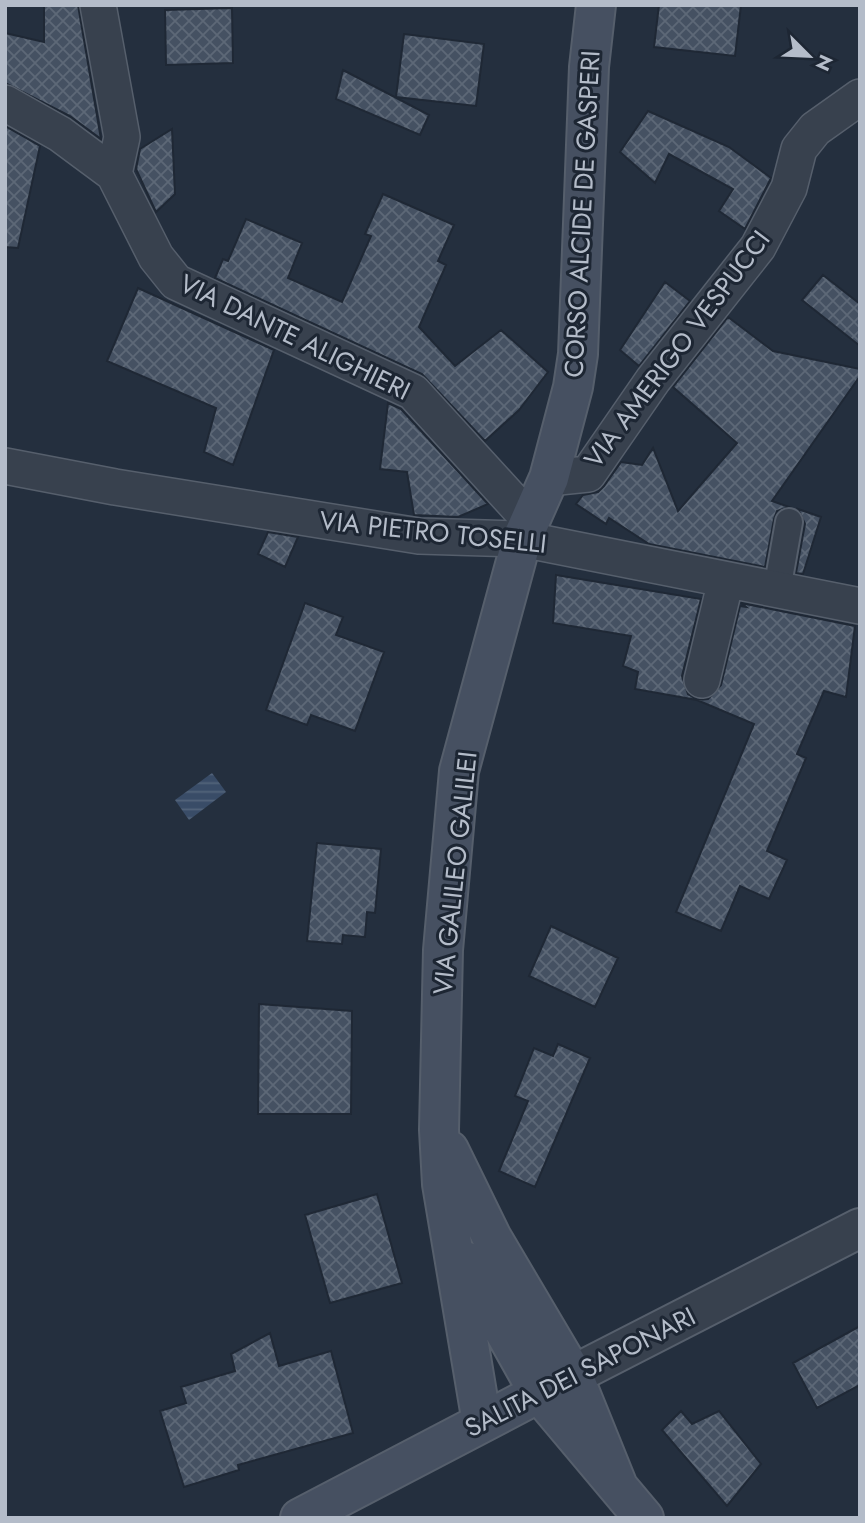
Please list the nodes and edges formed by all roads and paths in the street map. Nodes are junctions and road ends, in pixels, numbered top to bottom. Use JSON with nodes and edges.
{"nodes":[{"id":1,"x":98,"y":5,"type":"edge"},
{"id":2,"x":596,"y":5,"type":"edge"},
{"id":3,"x":860,"y":97,"type":"edge"},
{"id":4,"x":5,"y":103,"type":"edge"},
{"id":5,"x":114,"y":174,"type":"junction"},
{"id":6,"x":5,"y":466,"type":"edge"},
{"id":7,"x":549,"y":478,"type":"junction"},
{"id":8,"x":789,"y":522,"type":"dead end"},
{"id":9,"x":525,"y":529,"type":"junction"},
{"id":10,"x":726,"y":580,"type":"junction"},
{"id":11,"x":777,"y":590,"type":"junction"},
{"id":12,"x":860,"y":606,"type":"edge"},
{"id":13,"x":702,"y":680,"type":"dead end"},
{"id":14,"x":439,"y":1129,"type":"junction"},
{"id":15,"x":860,"y":1228,"type":"edge"},
{"id":16,"x":452,"y":1237,"type":"junction"},
{"id":17,"x":573,"y":1375,"type":"junction"},
{"id":18,"x":539,"y":1393,"type":"junction"},
{"id":19,"x":482,"y":1423,"type":"junction"},
{"id":20,"x":617,"y":1484,"type":"junction"},
{"id":21,"x":300,"y":1518,"type":"edge"},
{"id":22,"x":644,"y":1518,"type":"edge"}],
"edges":[{"from":1,"to":5,"type":"street"},
{"from":2,"to":7,"type":"main road","name":"CORSO ALCIDE DE GASPERI"},
{"from":3,"to":7,"type":"street","name":"VIA AMERIGO VESPUCCI"},
{"from":4,"to":5,"type":"street","name":"VIA DANTE ALIGHIERI"},
{"from":5,"to":9,"type":"street","name":"VIA DANTE ALIGHIERI"},
{"from":6,"to":9,"type":"street","name":"VIA PIETRO TOSELLI"},
{"from":7,"to":9,"type":"main road","name":"CORSO ALCIDE DE GASPERI"},
{"from":8,"to":11,"type":"street"},
{"from":9,"to":10,"type":"street","name":"VIA PIETRO TOSELLI"},
{"from":9,"to":14,"type":"main road","name":"VIA GALILEO GALILEI"},
{"from":10,"to":11,"type":"street","name":"VIA PIETRO TOSELLI"},
{"from":10,"to":13,"type":"street"},
{"from":11,"to":12,"type":"street","name":"VIA PIETRO TOSELLI"},
{"from":14,"to":16,"type":"main road","name":"VIA GALILEO GALILEI"},
{"from":14,"to":17,"type":"main road"},
{"from":15,"to":17,"type":"street","name":"SALITA DEI SAPONARI"},
{"from":16,"to":18,"type":"main road"},
{"from":16,"to":19,"type":"main road","name":"VIA GALILEO GALILEI"},
{"from":17,"to":18,"type":"main road","name":"SALITA DEI SAPONARI"},
{"from":17,"to":20,"type":"main road"},
{"from":18,"to":19,"type":"main road","name":"SALITA DEI SAPONARI"},
{"from":18,"to":20,"type":"main road"},
{"from":19,"to":21,"type":"main road","name":"SALITA DEI SAPONARI"},
{"from":20,"to":22,"type":"main road"}]}
